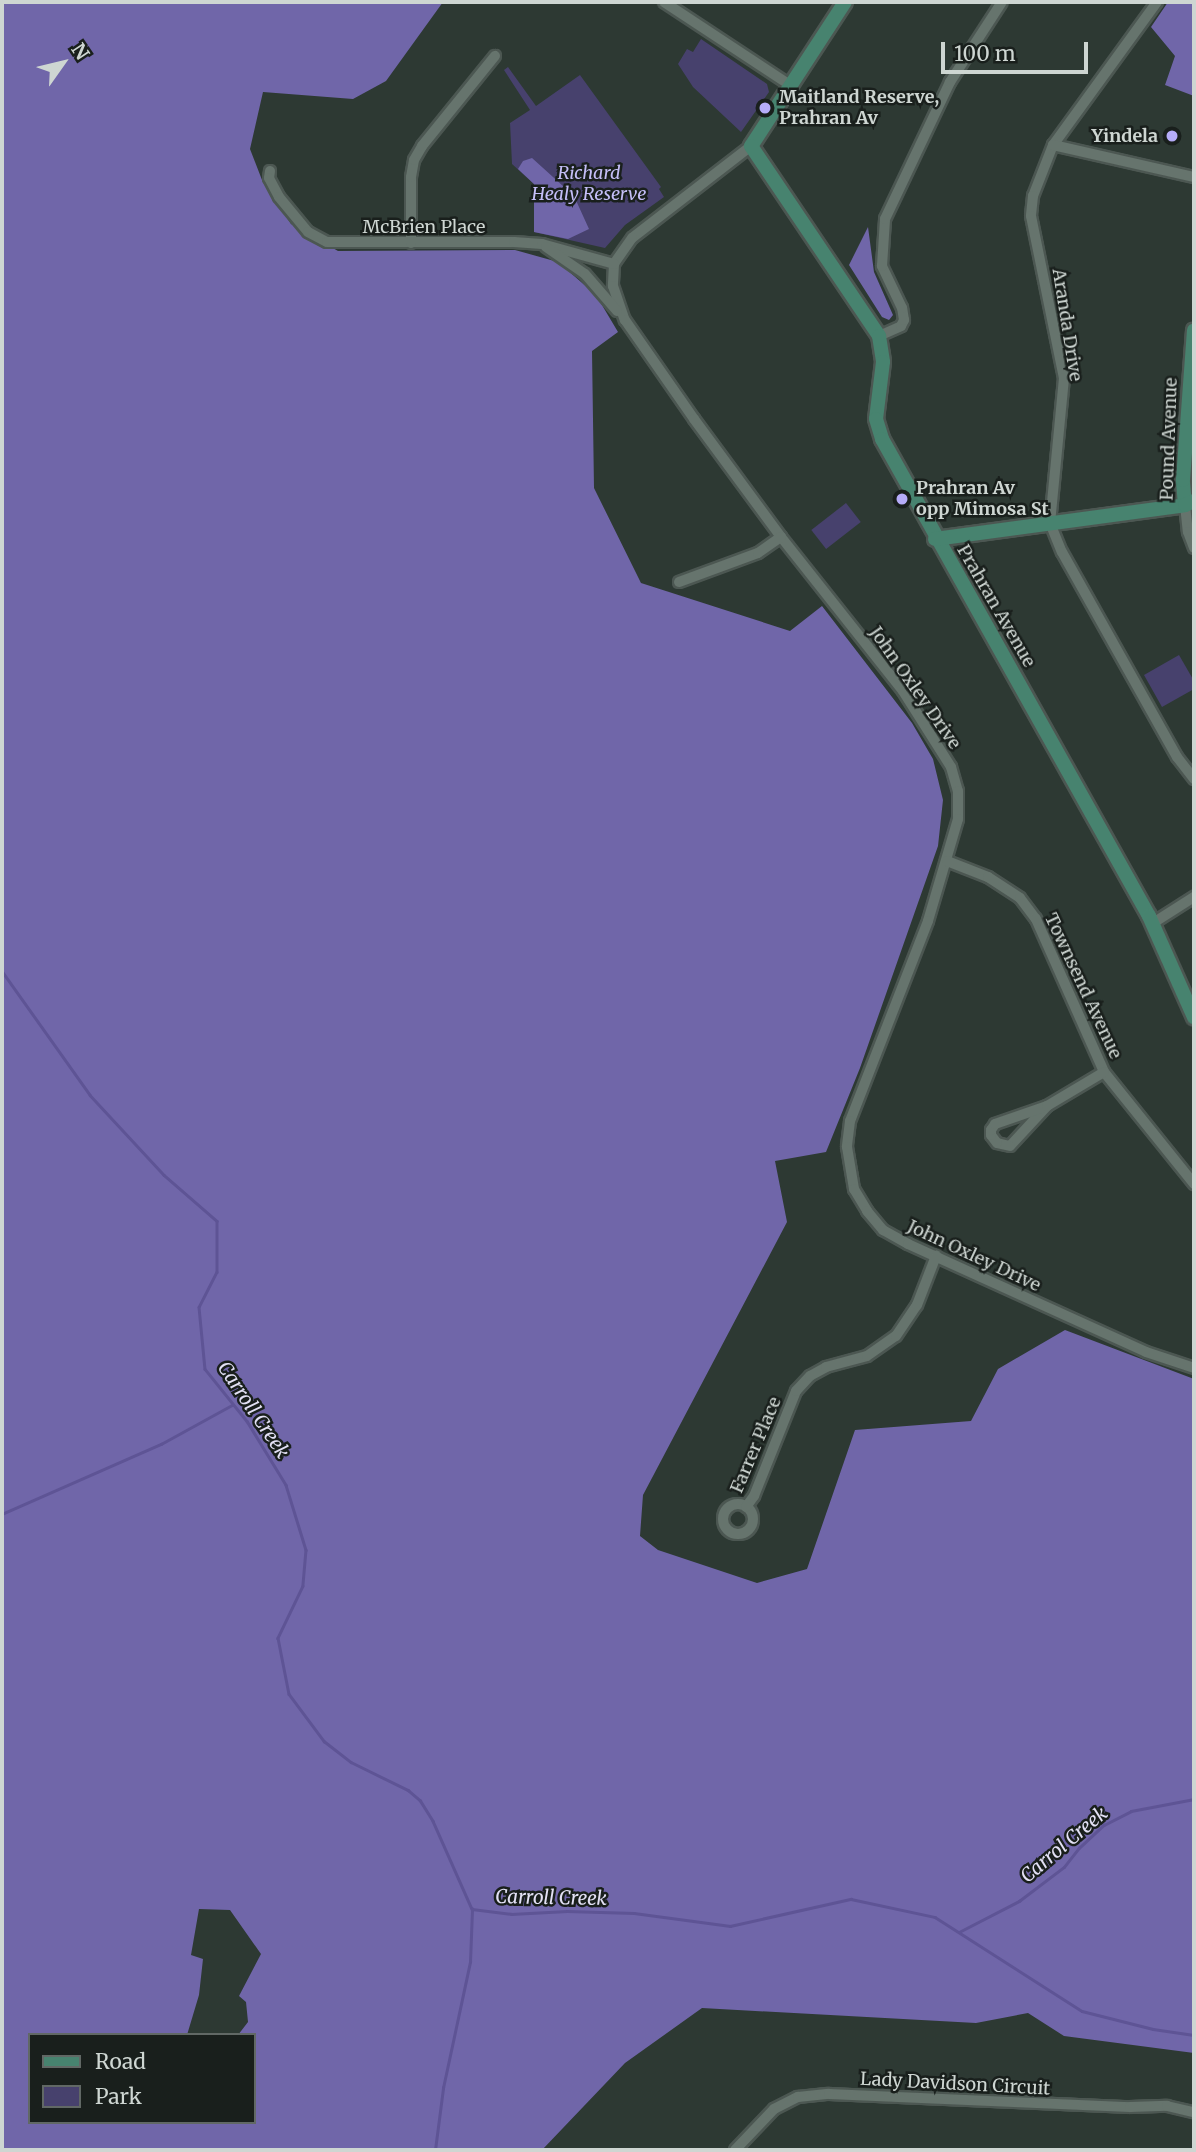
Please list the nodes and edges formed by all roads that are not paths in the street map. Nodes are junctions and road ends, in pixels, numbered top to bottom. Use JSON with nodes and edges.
{"nodes":[{"id":1,"x":664,"y":2,"type":"edge"},
{"id":2,"x":845,"y":2,"type":"edge"},
{"id":3,"x":1002,"y":2,"type":"edge"},
{"id":4,"x":1157,"y":2,"type":"edge"},
{"id":5,"x":495,"y":56,"type":"dead end"},
{"id":6,"x":790,"y":85,"type":"junction"},
{"id":7,"x":1053,"y":145,"type":"junction"},
{"id":8,"x":751,"y":146,"type":"junction"},
{"id":9,"x":270,"y":171,"type":"dead end"},
{"id":10,"x":1194,"y":177,"type":"edge"},
{"id":11,"x":411,"y":243,"type":"junction"},
{"id":12,"x":542,"y":244,"type":"junction"},
{"id":13,"x":614,"y":264,"type":"junction"},
{"id":14,"x":625,"y":320,"type":"junction"},
{"id":15,"x":1194,"y":330,"type":"edge"},
{"id":16,"x":879,"y":336,"type":"junction"},
{"id":17,"x":1190,"y":503,"type":"edge"},
{"id":18,"x":1050,"y":523,"type":"junction"},
{"id":19,"x":781,"y":537,"type":"junction"},
{"id":20,"x":935,"y":539,"type":"junction"},
{"id":21,"x":1194,"y":548,"type":"edge"},
{"id":22,"x":679,"y":582,"type":"dead end"},
{"id":23,"x":1194,"y":779,"type":"edge"},
{"id":24,"x":947,"y":861,"type":"junction"},
{"id":25,"x":1194,"y":897,"type":"edge"},
{"id":26,"x":1153,"y":923,"type":"junction"},
{"id":27,"x":1194,"y":1017,"type":"edge"},
{"id":28,"x":1104,"y":1072,"type":"junction"},
{"id":29,"x":1047,"y":1106,"type":"junction"},
{"id":30,"x":1194,"y":1184,"type":"edge"},
{"id":31,"x":936,"y":1256,"type":"junction"},
{"id":32,"x":1194,"y":1368,"type":"edge"},
{"id":33,"x":747,"y":1507,"type":"dead end"},
{"id":34,"x":1194,"y":2112,"type":"edge"},
{"id":35,"x":735,"y":2150,"type":"edge"}],
"edges":[{"from":1,"to":6,"type":"street"},
{"from":2,"to":6,"type":"street"},
{"from":3,"to":16,"type":"street"},
{"from":4,"to":7,"type":"street","name":"Aranda Drive"},
{"from":5,"to":11,"type":"street"},
{"from":6,"to":8,"type":"street"},
{"from":7,"to":10,"type":"street"},
{"from":7,"to":18,"type":"street","name":"Aranda Drive"},
{"from":8,"to":13,"type":"street"},
{"from":8,"to":16,"type":"street","name":"Prahran Avenue"},
{"from":9,"to":11,"type":"street","name":"McBrien Place"},
{"from":11,"to":12,"type":"street","name":"McBrien Place"},
{"from":12,"to":13,"type":"street","name":"McBrien Place"},
{"from":12,"to":14,"type":"street"},
{"from":13,"to":14,"type":"street","name":"John Oxley Drive"},
{"from":14,"to":19,"type":"street","name":"John Oxley Drive"},
{"from":15,"to":17,"type":"street","name":"Pound Avenue"},
{"from":16,"to":20,"type":"street","name":"Prahran Avenue"},
{"from":17,"to":18,"type":"street"},
{"from":17,"to":21,"type":"street","name":"Pound Avenue"},
{"from":18,"to":20,"type":"street"},
{"from":18,"to":23,"type":"street","name":"Aranda Drive"},
{"from":19,"to":22,"type":"street"},
{"from":19,"to":24,"type":"street","name":"John Oxley Drive"},
{"from":20,"to":26,"type":"street","name":"Prahran Avenue"},
{"from":24,"to":28,"type":"street","name":"Townsend Avenue"},
{"from":24,"to":31,"type":"street","name":"John Oxley Drive"},
{"from":25,"to":26,"type":"street"},
{"from":26,"to":27,"type":"street","name":"Prahran Avenue"},
{"from":28,"to":29,"type":"street"},
{"from":28,"to":30,"type":"street","name":"Townsend Avenue"},
{"from":29,"to":29,"type":"street"},
{"from":31,"to":32,"type":"street","name":"John Oxley Drive"},
{"from":31,"to":33,"type":"street","name":"Farrer Place"},
{"from":34,"to":35,"type":"street","name":"Lady Davidson Circuit"}]}
